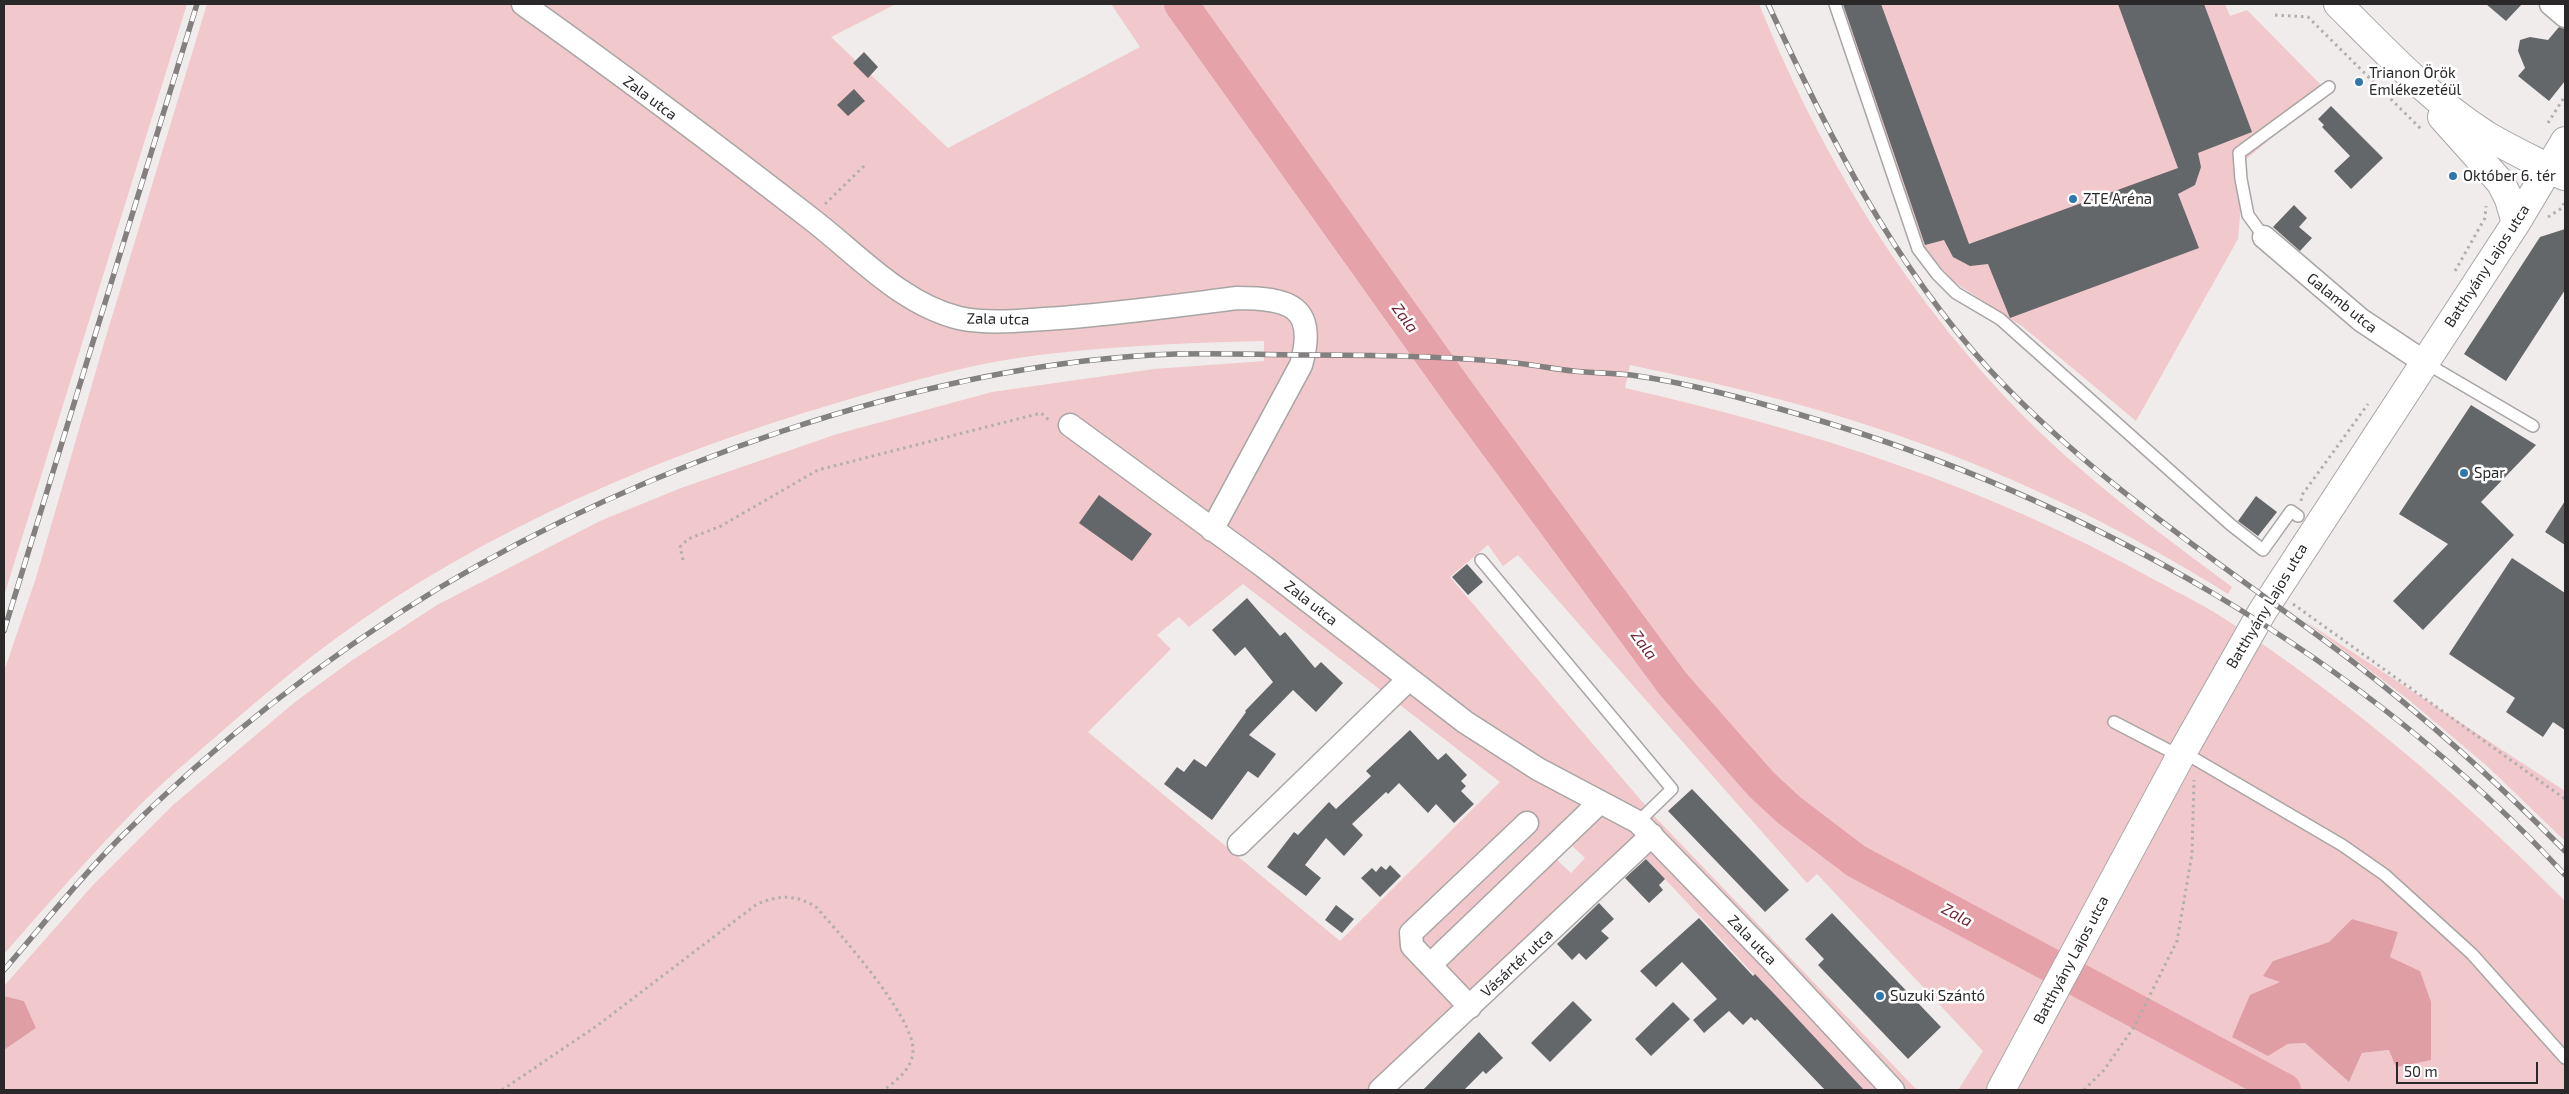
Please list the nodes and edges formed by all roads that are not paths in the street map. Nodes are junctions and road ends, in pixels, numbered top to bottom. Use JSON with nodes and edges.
{"nodes":[{"id":1,"x":523,"y":4,"type":"edge"},
{"id":2,"x":1835,"y":4,"type":"edge"},
{"id":3,"x":2338,"y":4,"type":"edge"},
{"id":4,"x":2551,"y":4,"type":"edge"},
{"id":5,"x":2565,"y":16,"type":"edge"},
{"id":6,"x":2398,"y":64,"type":"junction"},
{"id":7,"x":2330,"y":87,"type":"dead end"},
{"id":8,"x":2556,"y":135,"type":"edge"},
{"id":9,"x":2557,"y":172,"type":"edge"},
{"id":10,"x":2516,"y":223,"type":"junction"},
{"id":11,"x":2264,"y":237,"type":"joint"},
{"id":12,"x":2424,"y":362,"type":"junction"},
{"id":13,"x":1070,"y":425,"type":"road end"},
{"id":14,"x":2533,"y":426,"type":"dead end"},
{"id":15,"x":2298,"y":516,"type":"dead end"},
{"id":16,"x":1212,"y":530,"type":"junction"},
{"id":17,"x":1481,"y":560,"type":"dead end"},
{"id":18,"x":1408,"y":679,"type":"junction"},
{"id":19,"x":2114,"y":722,"type":"dead end"},
{"id":20,"x":2188,"y":757,"type":"junction"},
{"id":21,"x":1600,"y":802,"type":"junction"},
{"id":22,"x":1645,"y":829,"type":"junction"},
{"id":23,"x":1239,"y":844,"type":"dead end"},
{"id":24,"x":1550,"y":850,"type":"junction"},
{"id":25,"x":1430,"y":965,"type":"junction"},
{"id":26,"x":1470,"y":1007,"type":"junction"},
{"id":27,"x":2565,"y":1058,"type":"edge"},
{"id":28,"x":1380,"y":1090,"type":"edge"},
{"id":29,"x":1893,"y":1090,"type":"edge"},
{"id":30,"x":2001,"y":1090,"type":"edge"}],
"edges":[{"from":1,"to":16,"type":"street","name":"Zala utca"},
{"from":2,"to":15,"type":"lane"},
{"from":3,"to":6,"type":"street"},
{"from":4,"to":5,"type":"street"},
{"from":6,"to":9,"type":"street"},
{"from":6,"to":10,"type":"street"},
{"from":7,"to":11,"type":"lane"},
{"from":8,"to":9,"type":"street","name":"Batthyány Lajos utca"},
{"from":9,"to":10,"type":"street","name":"Batthyány Lajos utca"},
{"from":10,"to":12,"type":"street","name":"Batthyány Lajos utca"},
{"from":11,"to":12,"type":"street","name":"Galamb utca"},
{"from":12,"to":14,"type":"lane"},
{"from":12,"to":20,"type":"street","name":"Batthyány Lajos utca"},
{"from":13,"to":16,"type":"street","name":"Zala utca"},
{"from":16,"to":18,"type":"street","name":"Zala utca"},
{"from":17,"to":22,"type":"lane"},
{"from":18,"to":21,"type":"street","name":"Zala utca"},
{"from":18,"to":23,"type":"street"},
{"from":19,"to":20,"type":"lane"},
{"from":20,"to":27,"type":"lane"},
{"from":20,"to":30,"type":"street","name":"Batthyány Lajos utca"},
{"from":21,"to":22,"type":"street","name":"Zala utca"},
{"from":21,"to":24,"type":"street"},
{"from":22,"to":26,"type":"street","name":"Vásártér utca"},
{"from":22,"to":29,"type":"street","name":"Zala utca"},
{"from":24,"to":25,"type":"street"},
{"from":24,"to":25,"type":"street"},
{"from":25,"to":26,"type":"street"},
{"from":26,"to":28,"type":"street","name":"Vásártér utca"}]}
